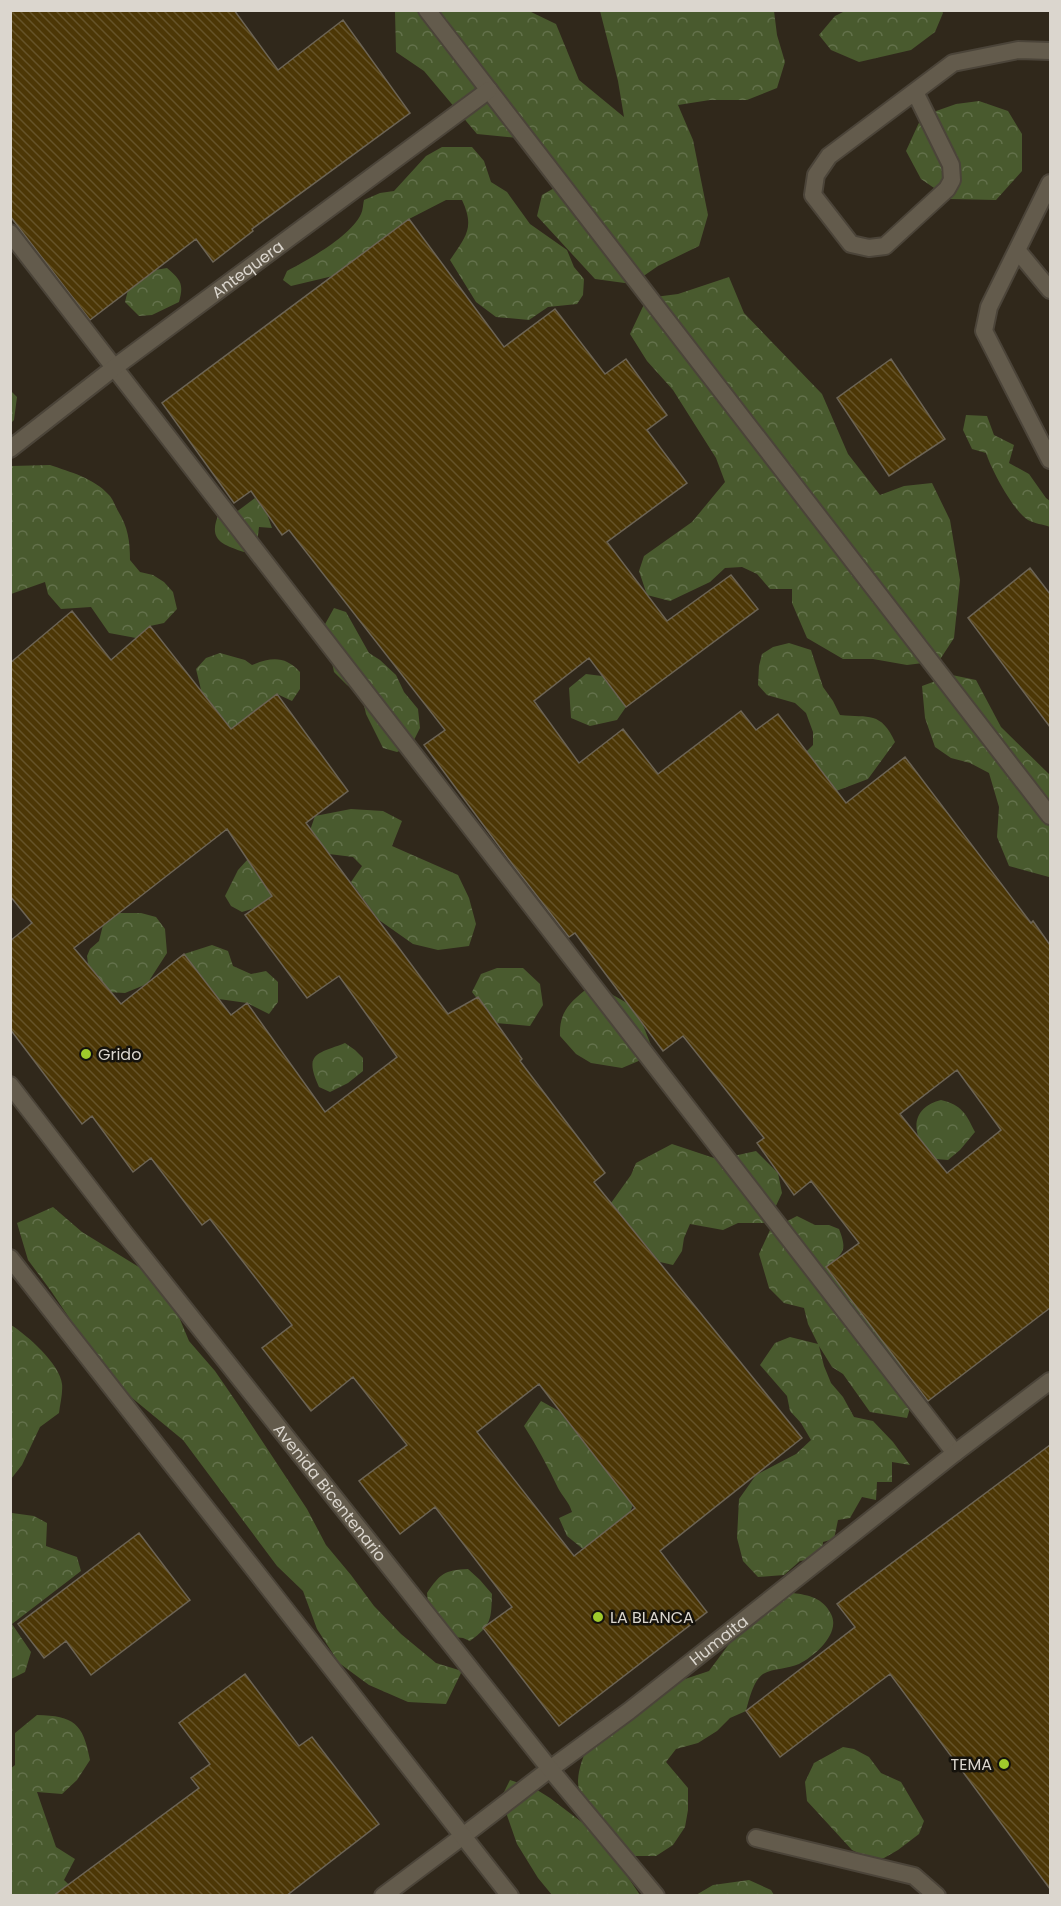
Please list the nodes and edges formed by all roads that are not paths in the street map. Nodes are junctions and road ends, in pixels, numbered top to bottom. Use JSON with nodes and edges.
{"nodes":[{"id":1,"x":427,"y":10,"type":"edge"},
{"id":2,"x":1050,"y":51,"type":"edge"},
{"id":3,"x":489,"y":90,"type":"junction"},
{"id":4,"x":915,"y":92,"type":"junction"},
{"id":5,"x":1050,"y":183,"type":"edge"},
{"id":6,"x":10,"y":233,"type":"edge"},
{"id":7,"x":1017,"y":250,"type":"junction"},
{"id":8,"x":1050,"y":290,"type":"edge"},
{"id":9,"x":115,"y":367,"type":"junction"},
{"id":10,"x":10,"y":449,"type":"edge"},
{"id":11,"x":1050,"y":460,"type":"edge"},
{"id":12,"x":1050,"y":816,"type":"edge"},
{"id":13,"x":10,"y":1084,"type":"edge"},
{"id":14,"x":10,"y":1258,"type":"edge"},
{"id":15,"x":1050,"y":1381,"type":"edge"},
{"id":16,"x":955,"y":1453,"type":"junction"},
{"id":17,"x":549,"y":1768,"type":"junction"},
{"id":18,"x":463,"y":1836,"type":"junction"},
{"id":19,"x":756,"y":1838,"type":"dead end"},
{"id":20,"x":383,"y":1896,"type":"edge"},
{"id":21,"x":510,"y":1896,"type":"edge"},
{"id":22,"x":656,"y":1896,"type":"edge"},
{"id":23,"x":937,"y":1896,"type":"edge"}],
"edges":[{"from":1,"to":3,"type":"street"},
{"from":2,"to":4,"type":"street"},
{"from":3,"to":9,"type":"street","name":"Antequera"},
{"from":3,"to":12,"type":"street"},
{"from":4,"to":4,"type":"street"},
{"from":5,"to":7,"type":"street"},
{"from":6,"to":9,"type":"street"},
{"from":7,"to":8,"type":"street"},
{"from":7,"to":11,"type":"street"},
{"from":9,"to":10,"type":"street","name":"Antequera"},
{"from":9,"to":16,"type":"street"},
{"from":13,"to":17,"type":"street","name":"Avenida Bicentenario"},
{"from":14,"to":18,"type":"street"},
{"from":15,"to":16,"type":"street","name":"Humaita"},
{"from":16,"to":17,"type":"street","name":"Humaita"},
{"from":17,"to":18,"type":"street","name":"Humaita"},
{"from":17,"to":22,"type":"street","name":"Avenida Bicentenario"},
{"from":18,"to":20,"type":"street","name":"Humaita"},
{"from":18,"to":21,"type":"street"},
{"from":19,"to":23,"type":"street"}]}
